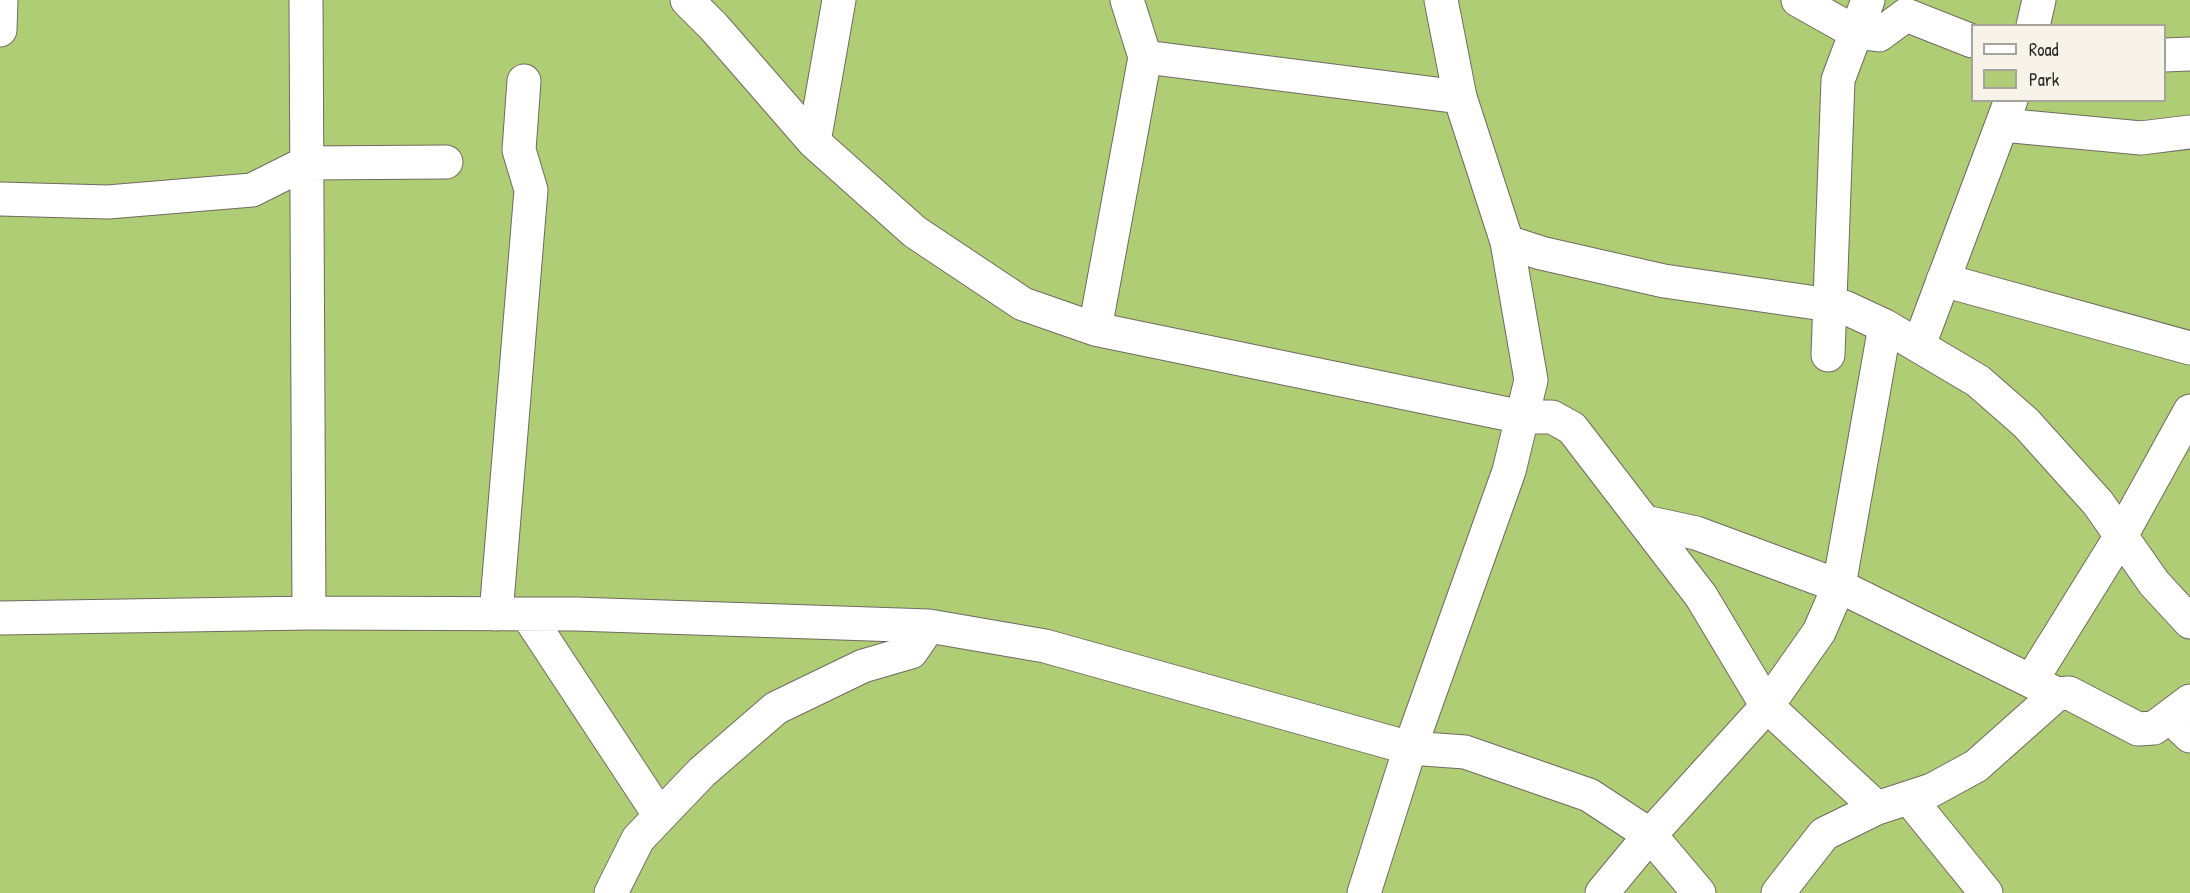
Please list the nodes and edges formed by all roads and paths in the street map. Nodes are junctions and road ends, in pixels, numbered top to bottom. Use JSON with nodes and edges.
{"nodes":[{"id":1,"x":1,"y":0,"type":"edge"},
{"id":2,"x":306,"y":0,"type":"edge"},
{"id":3,"x":687,"y":0,"type":"edge"},
{"id":4,"x":839,"y":0,"type":"edge"},
{"id":5,"x":1127,"y":0,"type":"edge"},
{"id":6,"x":1442,"y":0,"type":"edge"},
{"id":7,"x":1798,"y":0,"type":"edge"},
{"id":8,"x":1868,"y":0,"type":"edge"},
{"id":9,"x":2039,"y":0,"type":"edge"},
{"id":10,"x":2033,"y":24,"type":"edge"},
{"id":11,"x":0,"y":30,"type":"edge"},
{"id":12,"x":1856,"y":32,"type":"junction"},
{"id":13,"x":1971,"y":41,"type":"edge"},
{"id":14,"x":2190,"y":54,"type":"edge"},
{"id":15,"x":2166,"y":55,"type":"edge"},
{"id":16,"x":1145,"y":57,"type":"junction"},
{"id":17,"x":524,"y":81,"type":"dead end"},
{"id":18,"x":1460,"y":97,"type":"junction"},
{"id":19,"x":2006,"y":113,"type":"edge"},
{"id":20,"x":2190,"y":132,"type":"edge"},
{"id":21,"x":814,"y":142,"type":"junction"},
{"id":22,"x":446,"y":162,"type":"dead end"},
{"id":23,"x":306,"y":163,"type":"junction"},
{"id":24,"x":0,"y":199,"type":"edge"},
{"id":25,"x":1507,"y":242,"type":"junction"},
{"id":26,"x":1943,"y":280,"type":"junction"},
{"id":27,"x":1830,"y":305,"type":"junction"},
{"id":28,"x":1885,"y":326,"type":"junction"},
{"id":29,"x":1095,"y":329,"type":"junction"},
{"id":30,"x":1919,"y":345,"type":"junction"},
{"id":31,"x":2190,"y":348,"type":"edge"},
{"id":32,"x":1828,"y":355,"type":"dead end"},
{"id":33,"x":2190,"y":411,"type":"edge"},
{"id":34,"x":1522,"y":417,"type":"junction"},
{"id":35,"x":1645,"y":522,"type":"junction"},
{"id":36,"x":2121,"y":536,"type":"junction"},
{"id":37,"x":1839,"y":586,"type":"junction"},
{"id":38,"x":309,"y":614,"type":"junction"},
{"id":39,"x":511,"y":614,"type":"junction"},
{"id":40,"x":0,"y":618,"type":"edge"},
{"id":41,"x":2190,"y":622,"type":"edge"},
{"id":42,"x":928,"y":626,"type":"junction"},
{"id":43,"x":2044,"y":687,"type":"junction"},
{"id":44,"x":1767,"y":706,"type":"junction"},
{"id":45,"x":2183,"y":718,"type":"edge"},
{"id":46,"x":1410,"y":748,"type":"junction"},
{"id":47,"x":1908,"y":798,"type":"junction"},
{"id":48,"x":1877,"y":808,"type":"junction"},
{"id":49,"x":660,"y":816,"type":"junction"},
{"id":50,"x":1650,"y":835,"type":"junction"},
{"id":51,"x":611,"y":893,"type":"edge"},
{"id":52,"x":1364,"y":893,"type":"edge"},
{"id":53,"x":1602,"y":893,"type":"edge"},
{"id":54,"x":1699,"y":893,"type":"edge"},
{"id":55,"x":1778,"y":893,"type":"edge"},
{"id":56,"x":1986,"y":893,"type":"edge"}],
"edges":[{"from":1,"to":11,"type":"street"},
{"from":2,"to":23,"type":"street"},
{"from":3,"to":21,"type":"street"},
{"from":4,"to":21,"type":"street"},
{"from":5,"to":16,"type":"street"},
{"from":6,"to":18,"type":"street"},
{"from":7,"to":12,"type":"street"},
{"from":8,"to":12,"type":"street"},
{"from":9,"to":10,"type":"street"},
{"from":12,"to":13,"type":"street"},
{"from":12,"to":27,"type":"street"},
{"from":14,"to":15,"type":"street"},
{"from":16,"to":18,"type":"street"},
{"from":16,"to":29,"type":"street"},
{"from":17,"to":39,"type":"street"},
{"from":18,"to":25,"type":"street"},
{"from":19,"to":20,"type":"street"},
{"from":19,"to":26,"type":"street"},
{"from":21,"to":29,"type":"street"},
{"from":22,"to":23,"type":"street"},
{"from":23,"to":24,"type":"street"},
{"from":23,"to":38,"type":"street"},
{"from":25,"to":27,"type":"street"},
{"from":25,"to":34,"type":"street"},
{"from":26,"to":30,"type":"street"},
{"from":26,"to":31,"type":"street"},
{"from":27,"to":28,"type":"street"},
{"from":27,"to":32,"type":"street"},
{"from":28,"to":30,"type":"street"},
{"from":28,"to":37,"type":"street"},
{"from":29,"to":34,"type":"street"},
{"from":30,"to":36,"type":"street"},
{"from":33,"to":36,"type":"street"},
{"from":34,"to":35,"type":"street"},
{"from":34,"to":46,"type":"street"},
{"from":35,"to":37,"type":"street"},
{"from":35,"to":44,"type":"street"},
{"from":36,"to":41,"type":"street"},
{"from":36,"to":43,"type":"street"},
{"from":37,"to":43,"type":"street"},
{"from":37,"to":44,"type":"street"},
{"from":38,"to":39,"type":"street"},
{"from":38,"to":40,"type":"street"},
{"from":39,"to":42,"type":"street"},
{"from":39,"to":49,"type":"street"},
{"from":42,"to":46,"type":"street"},
{"from":42,"to":49,"type":"street"},
{"from":43,"to":45,"type":"street"},
{"from":43,"to":47,"type":"street"},
{"from":44,"to":48,"type":"street"},
{"from":44,"to":50,"type":"street"},
{"from":46,"to":50,"type":"street"},
{"from":46,"to":52,"type":"street"},
{"from":47,"to":48,"type":"street"},
{"from":47,"to":56,"type":"street"},
{"from":48,"to":55,"type":"street"},
{"from":49,"to":51,"type":"street"},
{"from":50,"to":53,"type":"street"},
{"from":50,"to":54,"type":"street"}]}
